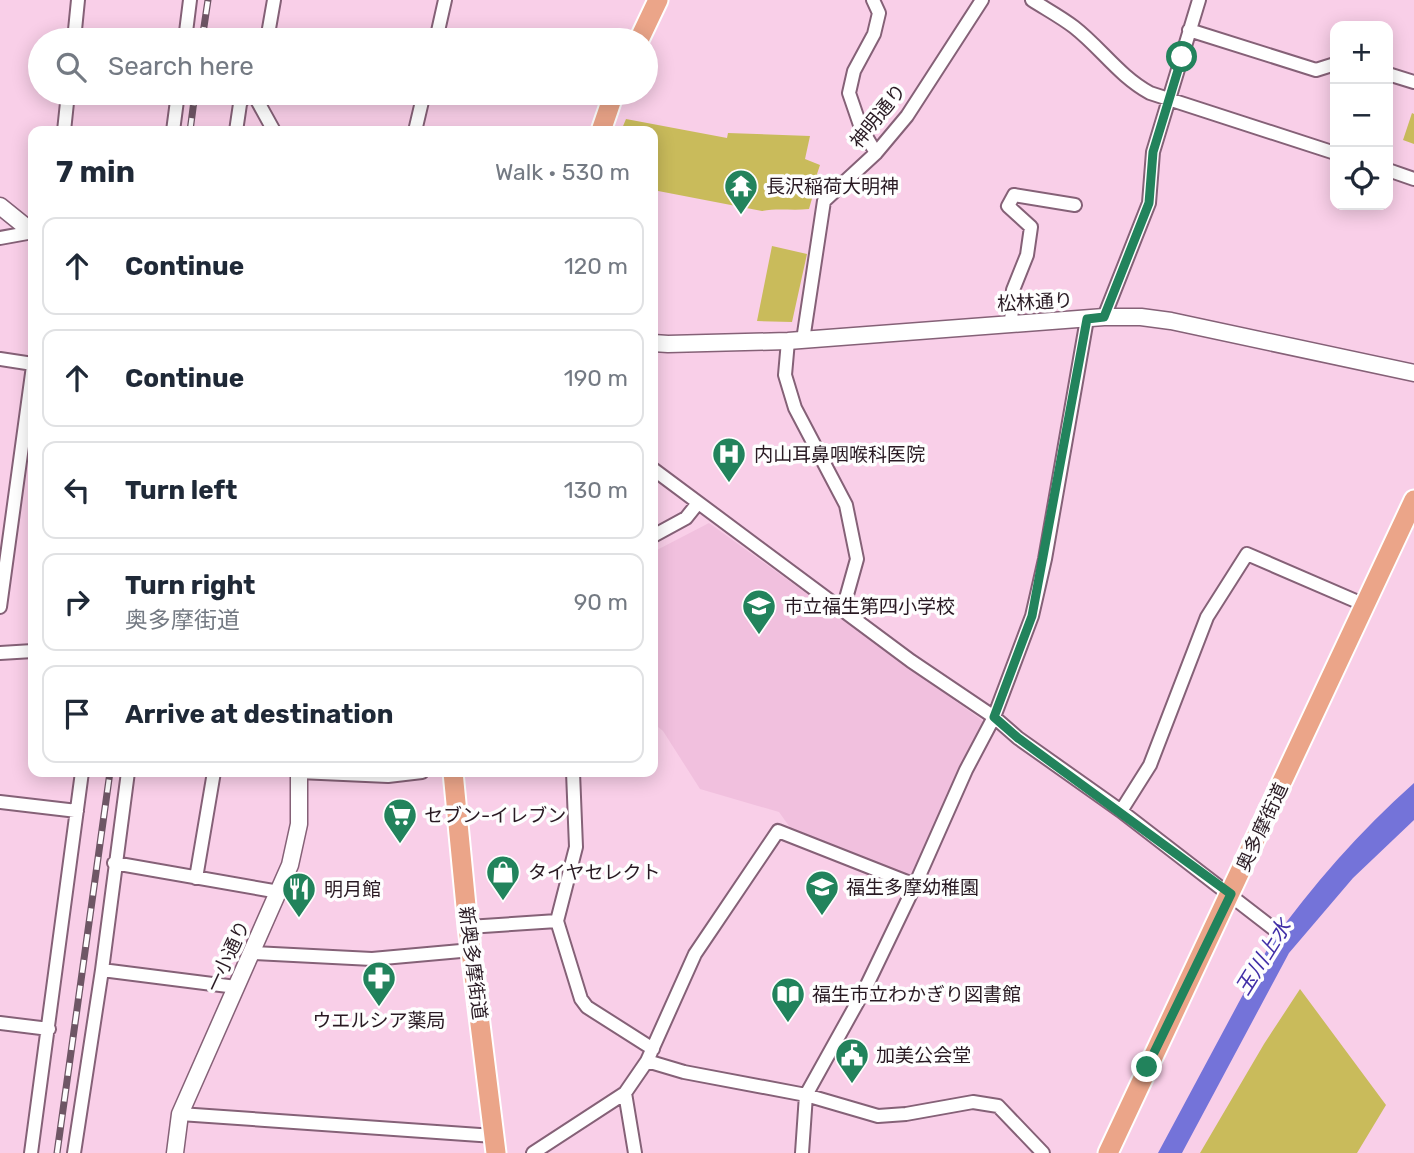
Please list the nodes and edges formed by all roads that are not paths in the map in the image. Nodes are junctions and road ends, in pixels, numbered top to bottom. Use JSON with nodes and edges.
{"nodes":[{"id":1,"x":78,"y":0,"type":"edge"},
{"id":2,"x":190,"y":0,"type":"edge"},
{"id":3,"x":274,"y":0,"type":"edge"},
{"id":4,"x":445,"y":0,"type":"edge"},
{"id":5,"x":658,"y":0,"type":"edge"},
{"id":6,"x":873,"y":0,"type":"edge"},
{"id":7,"x":982,"y":0,"type":"edge"},
{"id":8,"x":1032,"y":0,"type":"edge"},
{"id":9,"x":1199,"y":0,"type":"edge"},
{"id":10,"x":75,"y":28,"type":"edge"},
{"id":11,"x":186,"y":28,"type":"edge"},
{"id":12,"x":269,"y":28,"type":"edge"},
{"id":13,"x":439,"y":28,"type":"edge"},
{"id":14,"x":645,"y":28,"type":"edge"},
{"id":15,"x":1189,"y":30,"type":"junction"},
{"id":16,"x":1330,"y":65,"type":"edge"},
{"id":17,"x":1393,"y":76,"type":"edge"},
{"id":18,"x":1414,"y":82,"type":"edge"},
{"id":19,"x":1168,"y":99,"type":"junction"},
{"id":20,"x":67,"y":105,"type":"edge"},
{"id":21,"x":176,"y":105,"type":"edge"},
{"id":22,"x":240,"y":105,"type":"edge"},
{"id":23,"x":260,"y":105,"type":"edge"},
{"id":24,"x":421,"y":105,"type":"edge"},
{"id":25,"x":610,"y":105,"type":"edge"},
{"id":26,"x":65,"y":126,"type":"edge"},
{"id":27,"x":174,"y":126,"type":"edge"},
{"id":28,"x":237,"y":126,"type":"edge"},
{"id":29,"x":271,"y":126,"type":"edge"},
{"id":30,"x":416,"y":126,"type":"edge"},
{"id":31,"x":603,"y":126,"type":"edge"},
{"id":32,"x":1330,"y":151,"type":"edge"},
{"id":33,"x":876,"y":153,"type":"junction"},
{"id":34,"x":1393,"y":172,"type":"edge"},
{"id":35,"x":1414,"y":179,"type":"edge"},
{"id":36,"x":1075,"y":205,"type":"dead end"},
{"id":37,"x":0,"y":206,"type":"edge"},
{"id":38,"x":28,"y":229,"type":"edge"},
{"id":39,"x":28,"y":233,"type":"edge"},
{"id":40,"x":0,"y":238,"type":"edge"},
{"id":41,"x":1095,"y":318,"type":"junction"},
{"id":42,"x":1010,"y":324,"type":"junction"},
{"id":43,"x":796,"y":340,"type":"junction"},
{"id":44,"x":658,"y":343,"type":"edge"},
{"id":45,"x":0,"y":359,"type":"edge"},
{"id":46,"x":28,"y":364,"type":"edge"},
{"id":47,"x":1414,"y":373,"type":"edge"},
{"id":48,"x":28,"y":402,"type":"edge"},
{"id":49,"x":658,"y":473,"type":"edge"},
{"id":50,"x":1414,"y":500,"type":"edge"},
{"id":51,"x":698,"y":503,"type":"junction"},
{"id":52,"x":658,"y":533,"type":"edge"},
{"id":53,"x":1365,"y":606,"type":"junction"},
{"id":54,"x":0,"y":607,"type":"edge"},
{"id":55,"x":843,"y":609,"type":"junction"},
{"id":56,"x":28,"y":652,"type":"edge"},
{"id":57,"x":0,"y":653,"type":"edge"},
{"id":58,"x":994,"y":717,"type":"junction"},
{"id":59,"x":81,"y":777,"type":"edge"},
{"id":60,"x":127,"y":777,"type":"edge"},
{"id":61,"x":213,"y":777,"type":"edge"},
{"id":62,"x":299,"y":777,"type":"edge"},
{"id":63,"x":453,"y":777,"type":"edge"},
{"id":64,"x":573,"y":777,"type":"edge"},
{"id":65,"x":0,"y":802,"type":"edge"},
{"id":66,"x":77,"y":811,"type":"junction"},
{"id":67,"x":1121,"y":811,"type":"junction"},
{"id":68,"x":114,"y":863,"type":"junction"},
{"id":69,"x":196,"y":877,"type":"junction"},
{"id":70,"x":915,"y":885,"type":"junction"},
{"id":71,"x":279,"y":892,"type":"junction"},
{"id":72,"x":1231,"y":894,"type":"junction"},
{"id":73,"x":557,"y":921,"type":"junction"},
{"id":74,"x":468,"y":927,"type":"junction"},
{"id":75,"x":1275,"y":930,"type":"dead end"},
{"id":76,"x":472,"y":950,"type":"junction"},
{"id":77,"x":253,"y":953,"type":"junction"},
{"id":78,"x":102,"y":971,"type":"junction"},
{"id":79,"x":236,"y":987,"type":"junction"},
{"id":80,"x":0,"y":1023,"type":"edge"},
{"id":81,"x":49,"y":1029,"type":"junction"},
{"id":82,"x":650,"y":1055,"type":"junction"},
{"id":83,"x":625,"y":1093,"type":"junction"},
{"id":84,"x":806,"y":1095,"type":"junction"},
{"id":85,"x":180,"y":1114,"type":"junction"},
{"id":86,"x":495,"y":1144,"type":"edge"},
{"id":87,"x":31,"y":1153,"type":"edge"},
{"id":88,"x":74,"y":1153,"type":"edge"},
{"id":89,"x":174,"y":1153,"type":"edge"},
{"id":90,"x":533,"y":1153,"type":"edge"},
{"id":91,"x":635,"y":1153,"type":"edge"},
{"id":92,"x":802,"y":1153,"type":"edge"},
{"id":93,"x":1044,"y":1153,"type":"edge"},
{"id":94,"x":1108,"y":1153,"type":"edge"}],
"edges":[{"from":1,"to":10,"type":"street"},
{"from":2,"to":11,"type":"street"},
{"from":3,"to":12,"type":"street"},
{"from":4,"to":13,"type":"street"},
{"from":5,"to":14,"type":"main road"},
{"from":6,"to":33,"type":"street"},
{"from":7,"to":33,"type":"street","name":"神明通り"},
{"from":8,"to":19,"type":"street"},
{"from":9,"to":15,"type":"street"},
{"from":15,"to":16,"type":"street"},
{"from":15,"to":19,"type":"street"},
{"from":17,"to":18,"type":"street"},
{"from":19,"to":32,"type":"street"},
{"from":19,"to":41,"type":"street"},
{"from":20,"to":26,"type":"street"},
{"from":21,"to":27,"type":"street"},
{"from":22,"to":28,"type":"street"},
{"from":23,"to":29,"type":"street"},
{"from":24,"to":30,"type":"street"},
{"from":25,"to":31,"type":"main road"},
{"from":33,"to":43,"type":"street","name":"神明通り"},
{"from":34,"to":35,"type":"street"},
{"from":36,"to":42,"type":"street"},
{"from":37,"to":38,"type":"street"},
{"from":39,"to":40,"type":"street"},
{"from":41,"to":42,"type":"street","name":"松林通り"},
{"from":41,"to":47,"type":"street","name":"松林通り"},
{"from":41,"to":58,"type":"street"},
{"from":42,"to":43,"type":"street","name":"松林通り"},
{"from":43,"to":44,"type":"street","name":"松林通り"},
{"from":43,"to":55,"type":"street","name":"神明通り"},
{"from":45,"to":46,"type":"street"},
{"from":48,"to":54,"type":"street"},
{"from":49,"to":51,"type":"street"},
{"from":50,"to":53,"type":"main road","name":"奥多摩街道"},
{"from":51,"to":52,"type":"street"},
{"from":51,"to":55,"type":"street"},
{"from":53,"to":67,"type":"street"},
{"from":53,"to":72,"type":"main road","name":"奥多摩街道"},
{"from":55,"to":58,"type":"street"},
{"from":56,"to":57,"type":"street"},
{"from":58,"to":67,"type":"street"},
{"from":58,"to":70,"type":"street"},
{"from":59,"to":66,"type":"street"},
{"from":60,"to":68,"type":"street"},
{"from":61,"to":69,"type":"street"},
{"from":62,"to":71,"type":"street","name":"一小通り"},
{"from":63,"to":74,"type":"main road","name":"新奥多摩街道"},
{"from":64,"to":73,"type":"street"},
{"from":65,"to":66,"type":"street"},
{"from":66,"to":81,"type":"street"},
{"from":67,"to":72,"type":"street"},
{"from":68,"to":69,"type":"street"},
{"from":68,"to":78,"type":"street"},
{"from":69,"to":71,"type":"street"},
{"from":70,"to":82,"type":"street"},
{"from":70,"to":84,"type":"street"},
{"from":71,"to":77,"type":"street","name":"一小通り"},
{"from":72,"to":75,"type":"street"},
{"from":72,"to":94,"type":"main road","name":"奥多摩街道"},
{"from":73,"to":74,"type":"street"},
{"from":73,"to":82,"type":"street"},
{"from":74,"to":76,"type":"main road","name":"新奥多摩街道"},
{"from":76,"to":77,"type":"street"},
{"from":76,"to":86,"type":"main road","name":"新奥多摩街道"},
{"from":77,"to":79,"type":"street","name":"一小通り"},
{"from":78,"to":79,"type":"street"},
{"from":78,"to":88,"type":"street"},
{"from":79,"to":85,"type":"street","name":"一小通り"},
{"from":80,"to":81,"type":"street"},
{"from":81,"to":87,"type":"street"},
{"from":82,"to":83,"type":"street"},
{"from":82,"to":84,"type":"street"},
{"from":83,"to":90,"type":"street"},
{"from":83,"to":91,"type":"street"},
{"from":84,"to":92,"type":"street"},
{"from":84,"to":93,"type":"street"},
{"from":85,"to":86,"type":"street"},
{"from":85,"to":89,"type":"street","name":"一小通り"}]}
